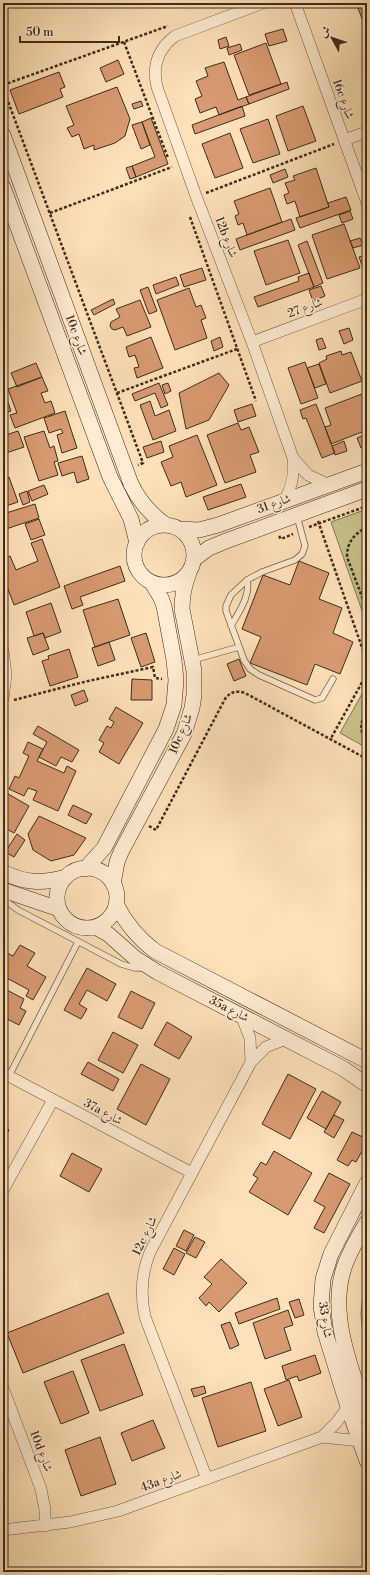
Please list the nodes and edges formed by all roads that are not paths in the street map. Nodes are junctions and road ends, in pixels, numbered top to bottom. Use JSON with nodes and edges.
{"nodes":[{"id":1,"x":263,"y":3,"type":"edge"},
{"id":2,"x":295,"y":3,"type":"edge"},
{"id":3,"x":367,"y":132,"type":"edge"},
{"id":4,"x":3,"y":135,"type":"edge"},
{"id":5,"x":344,"y":140,"type":"junction"},
{"id":6,"x":3,"y":187,"type":"edge"},
{"id":7,"x":367,"y":203,"type":"edge"},
{"id":8,"x":367,"y":299,"type":"edge"},
{"id":9,"x":252,"y":342,"type":"junction"},
{"id":10,"x":293,"y":458,"type":"junction"},
{"id":11,"x":367,"y":471,"type":"edge"},
{"id":12,"x":329,"y":485,"type":"junction"},
{"id":13,"x":367,"y":489,"type":"edge"},
{"id":14,"x":285,"y":500,"type":"junction"},
{"id":15,"x":296,"y":515,"type":"junction"},
{"id":16,"x":173,"y":527,"type":"junction"},
{"id":17,"x":137,"y":543,"type":"junction"},
{"id":18,"x":194,"y":559,"type":"junction"},
{"id":19,"x":189,"y":573,"type":"junction"},
{"id":20,"x":247,"y":580,"type":"junction"},
{"id":21,"x":152,"y":583,"type":"junction"},
{"id":22,"x":231,"y":626,"type":"junction"},
{"id":23,"x":239,"y":647,"type":"junction"},
{"id":24,"x":3,"y":650,"type":"edge"},
{"id":25,"x":193,"y":660,"type":"junction"},
{"id":26,"x":333,"y":679,"type":"dead end"},
{"id":27,"x":7,"y":700,"type":"edge"},
{"id":28,"x":85,"y":869,"type":"junction"},
{"id":29,"x":3,"y":872,"type":"edge"},
{"id":30,"x":66,"y":877,"type":"junction"},
{"id":31,"x":113,"y":884,"type":"junction"},
{"id":32,"x":3,"y":890,"type":"edge"},
{"id":33,"x":3,"y":899,"type":"edge"},
{"id":34,"x":116,"y":904,"type":"junction"},
{"id":35,"x":59,"y":909,"type":"junction"},
{"id":36,"x":95,"y":927,"type":"junction"},
{"id":37,"x":78,"y":942,"type":"junction"},
{"id":38,"x":149,"y":968,"type":"junction"},
{"id":39,"x":241,"y":1015,"type":"junction"},
{"id":40,"x":286,"y":1039,"type":"junction"},
{"id":41,"x":367,"y":1061,"type":"edge"},
{"id":42,"x":252,"y":1062,"type":"junction"},
{"id":43,"x":6,"y":1074,"type":"edge"},
{"id":44,"x":367,"y":1085,"type":"edge"},
{"id":45,"x":54,"y":1100,"type":"junction"},
{"id":46,"x":192,"y":1173,"type":"junction"},
{"id":47,"x":367,"y":1183,"type":"edge"},
{"id":48,"x":3,"y":1190,"type":"edge"},
{"id":49,"x":367,"y":1222,"type":"edge"},
{"id":50,"x":367,"y":1286,"type":"edge"},
{"id":51,"x":366,"y":1324,"type":"edge"},
{"id":52,"x":367,"y":1342,"type":"edge"},
{"id":53,"x":3,"y":1388,"type":"edge"},
{"id":54,"x":348,"y":1407,"type":"junction"},
{"id":55,"x":367,"y":1417,"type":"edge"},
{"id":56,"x":322,"y":1437,"type":"junction"},
{"id":57,"x":360,"y":1441,"type":"junction"},
{"id":58,"x":367,"y":1461,"type":"edge"},
{"id":59,"x":207,"y":1479,"type":"junction"},
{"id":60,"x":45,"y":1526,"type":"junction"},
{"id":61,"x":3,"y":1530,"type":"edge"}],
"edges":[{"from":1,"to":9,"type":"street","name":"12b شارع"},
{"from":2,"to":5,"type":"street","name":"16c شارع"},
{"from":3,"to":5,"type":"street"},
{"from":4,"to":16,"type":"street","name":"10c شارع"},
{"from":5,"to":7,"type":"street","name":"16c شارع"},
{"from":6,"to":17,"type":"street","name":"10c شارع"},
{"from":8,"to":9,"type":"street","name":"شارع 27"},
{"from":9,"to":10,"type":"street","name":"12b شارع"},
{"from":10,"to":12,"type":"street","name":"12b شارع"},
{"from":10,"to":14,"type":"street","name":"12b شارع"},
{"from":11,"to":12,"type":"street","name":"شارع 31"},
{"from":12,"to":14,"type":"street","name":"شارع 31"},
{"from":13,"to":15,"type":"street","name":"شارع 31"},
{"from":14,"to":16,"type":"street","name":"شارع 31"},
{"from":15,"to":18,"type":"street","name":"شارع 31"},
{"from":15,"to":20,"type":"lane"},
{"from":16,"to":17,"type":"street"},
{"from":16,"to":18,"type":"street"},
{"from":17,"to":21,"type":"street"},
{"from":18,"to":19,"type":"street"},
{"from":19,"to":21,"type":"street"},
{"from":19,"to":25,"type":"street","name":"10c شارع"},
{"from":20,"to":22,"type":"lane"},
{"from":20,"to":22,"type":"lane"},
{"from":21,"to":28,"type":"street","name":"10c شارع"},
{"from":22,"to":23,"type":"lane"},
{"from":23,"to":25,"type":"lane"},
{"from":23,"to":26,"type":"lane"},
{"from":24,"to":27,"type":"street"},
{"from":25,"to":31,"type":"street","name":"10c شارع"},
{"from":28,"to":30,"type":"street"},
{"from":28,"to":31,"type":"street"},
{"from":29,"to":30,"type":"street"},
{"from":30,"to":35,"type":"street"},
{"from":31,"to":34,"type":"street"},
{"from":32,"to":35,"type":"street"},
{"from":33,"to":37,"type":"lane"},
{"from":34,"to":36,"type":"street"},
{"from":34,"to":41,"type":"street","name":"35a شارع"},
{"from":35,"to":36,"type":"street"},
{"from":36,"to":38,"type":"street","name":"35a شارع"},
{"from":37,"to":38,"type":"lane"},
{"from":37,"to":43,"type":"lane"},
{"from":38,"to":39,"type":"street","name":"35a شارع"},
{"from":39,"to":40,"type":"street","name":"35a شارع"},
{"from":39,"to":42,"type":"street"},
{"from":40,"to":42,"type":"street","name":"12c شارع"},
{"from":40,"to":44,"type":"street","name":"35a شارع"},
{"from":42,"to":46,"type":"street","name":"12c شارع"},
{"from":43,"to":45,"type":"street","name":"37a شارع"},
{"from":45,"to":46,"type":"street","name":"37a شارع"},
{"from":45,"to":48,"type":"street"},
{"from":46,"to":59,"type":"street","name":"12c شارع"},
{"from":47,"to":54,"type":"street","name":"شارع 33"},
{"from":49,"to":55,"type":"street","name":"شارع 33"},
{"from":50,"to":51,"type":"lane"},
{"from":51,"to":52,"type":"lane"},
{"from":53,"to":60,"type":"street","name":"10d شارع"},
{"from":54,"to":56,"type":"street","name":"43a شارع"},
{"from":54,"to":57,"type":"street","name":"شارع 33"},
{"from":56,"to":57,"type":"street","name":"43a شارع"},
{"from":56,"to":59,"type":"street","name":"43a شارع"},
{"from":57,"to":58,"type":"street","name":"شارع 33"},
{"from":59,"to":60,"type":"street","name":"43a شارع"},
{"from":60,"to":61,"type":"street","name":"43a شارع"}]}
